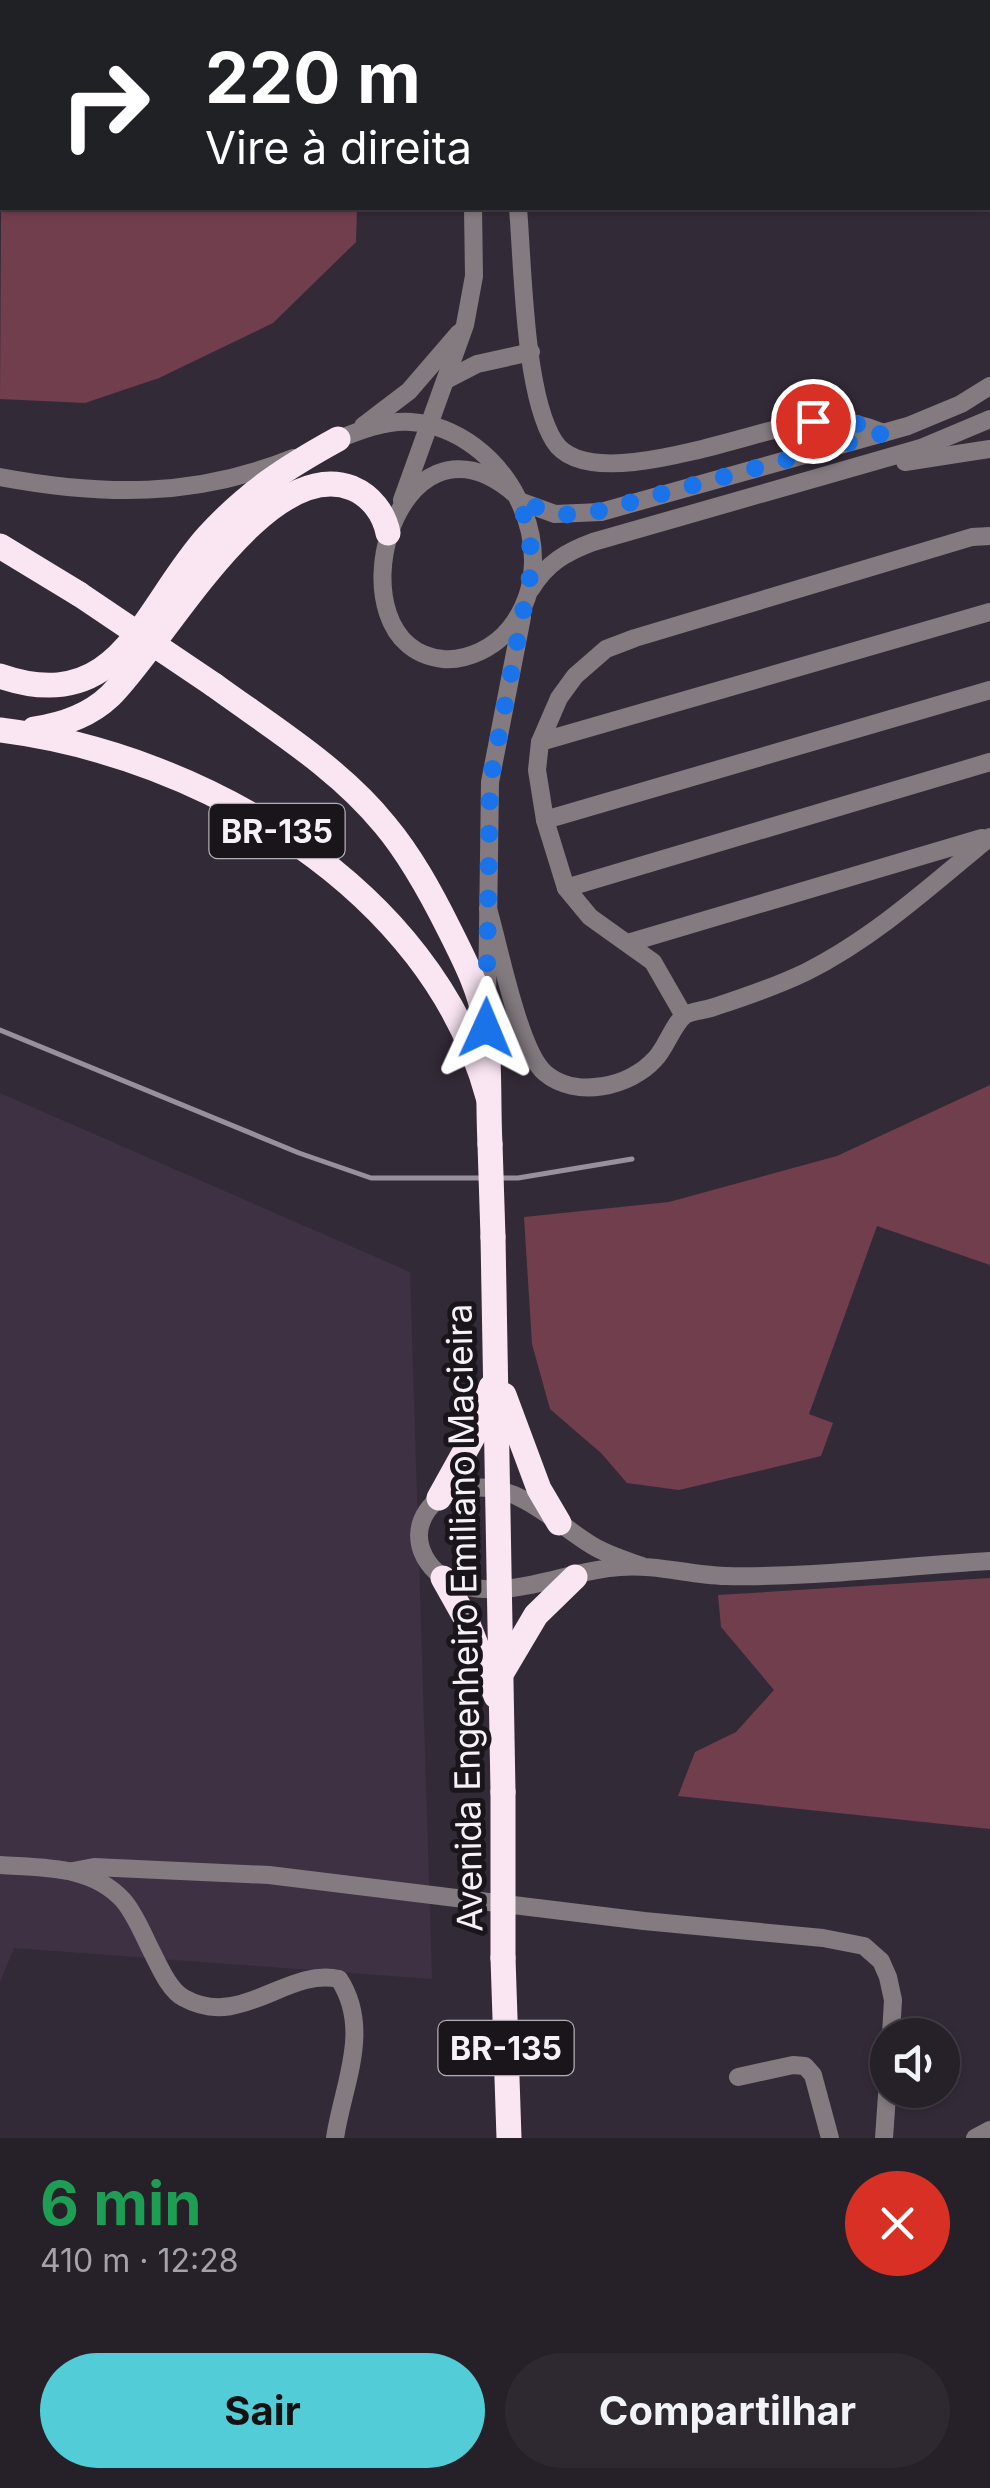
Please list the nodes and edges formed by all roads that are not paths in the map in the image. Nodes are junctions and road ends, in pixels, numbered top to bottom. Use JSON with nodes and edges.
{"nodes":[{"id":1,"x":473,"y":210,"type":"edge"},
{"id":2,"x":518,"y":210,"type":"edge"},
{"id":3,"x":466,"y":325,"type":"junction"},
{"id":4,"x":531,"y":352,"type":"junction"},
{"id":5,"x":448,"y":378,"type":"junction"},
{"id":6,"x":990,"y":386,"type":"edge"},
{"id":7,"x":990,"y":418,"type":"edge"},
{"id":8,"x":429,"y":425,"type":"junction"},
{"id":9,"x":884,"y":433,"type":"junction"},
{"id":10,"x":338,"y":439,"type":"junction"},
{"id":11,"x":990,"y":448,"type":"edge"},
{"id":12,"x":0,"y":468,"type":"edge"},
{"id":13,"x":831,"y":474,"type":"junction"},
{"id":14,"x":0,"y":477,"type":"edge"},
{"id":15,"x":50,"y":486,"type":"junction"},
{"id":16,"x":517,"y":498,"type":"junction"},
{"id":17,"x":399,"y":508,"type":"junction"},
{"id":18,"x":388,"y":534,"type":"junction"},
{"id":19,"x":990,"y":536,"type":"edge"},
{"id":20,"x":0,"y":546,"type":"edge"},
{"id":21,"x":526,"y":601,"type":"junction"},
{"id":22,"x":990,"y":612,"type":"edge"},
{"id":23,"x":0,"y":676,"type":"edge"},
{"id":24,"x":990,"y":690,"type":"edge"},
{"id":25,"x":7,"y":731,"type":"edge"},
{"id":26,"x":540,"y":742,"type":"junction"},
{"id":27,"x":990,"y":762,"type":"edge"},
{"id":28,"x":545,"y":820,"type":"junction"},
{"id":29,"x":990,"y":837,"type":"edge"},
{"id":30,"x":566,"y":888,"type":"junction"},
{"id":31,"x":488,"y":909,"type":"junction"},
{"id":32,"x":628,"y":943,"type":"junction"},
{"id":33,"x":684,"y":1016,"type":"junction"},
{"id":34,"x":486,"y":1028,"type":"junction"},
{"id":35,"x":488,"y":1097,"type":"junction"},
{"id":36,"x":496,"y":1373,"type":"junction"},
{"id":37,"x":498,"y":1491,"type":"junction"},
{"id":38,"x":439,"y":1498,"type":"junction"},
{"id":39,"x":559,"y":1523,"type":"junction"},
{"id":40,"x":990,"y":1562,"type":"edge"},
{"id":41,"x":642,"y":1566,"type":"junction"},
{"id":42,"x":575,"y":1577,"type":"junction"},
{"id":43,"x":442,"y":1578,"type":"junction"},
{"id":44,"x":500,"y":1588,"type":"junction"},
{"id":45,"x":501,"y":1674,"type":"junction"},
{"id":46,"x":502,"y":1711,"type":"junction"},
{"id":47,"x":0,"y":1865,"type":"edge"},
{"id":48,"x":73,"y":1871,"type":"junction"},
{"id":49,"x":892,"y":2018,"type":"edge"},
{"id":50,"x":738,"y":2077,"type":"dead end"},
{"id":51,"x":886,"y":2108,"type":"edge"},
{"id":52,"x":990,"y":2130,"type":"edge"},
{"id":53,"x":335,"y":2138,"type":"edge"},
{"id":54,"x":509,"y":2138,"type":"edge"},
{"id":55,"x":830,"y":2138,"type":"edge"},
{"id":56,"x":884,"y":2138,"type":"edge"},
{"id":57,"x":975,"y":2138,"type":"edge"}],
"edges":[{"from":1,"to":3,"type":"street"},
{"from":2,"to":4,"type":"street"},
{"from":3,"to":5,"type":"street"},
{"from":3,"to":10,"type":"street"},
{"from":4,"to":5,"type":"street"},
{"from":4,"to":9,"type":"street"},
{"from":5,"to":8,"type":"street"},
{"from":6,"to":9,"type":"street"},
{"from":7,"to":13,"type":"street"},
{"from":8,"to":10,"type":"street"},
{"from":8,"to":16,"type":"street"},
{"from":8,"to":17,"type":"street"},
{"from":9,"to":16,"type":"street"},
{"from":10,"to":15,"type":"street"},
{"from":10,"to":23,"type":"highway"},
{"from":11,"to":13,"type":"street"},
{"from":12,"to":15,"type":"street"},
{"from":13,"to":21,"type":"street"},
{"from":14,"to":15,"type":"street"},
{"from":16,"to":17,"type":"street"},
{"from":16,"to":21,"type":"street"},
{"from":17,"to":18,"type":"street"},
{"from":18,"to":21,"type":"street"},
{"from":18,"to":25,"type":"highway"},
{"from":19,"to":26,"type":"street"},
{"from":20,"to":34,"type":"highway","name":"Avenida Engenheiro Emiliano Macieira","number":"BR-135","bridge":true},
{"from":21,"to":31,"type":"street"},
{"from":22,"to":26,"type":"street"},
{"from":24,"to":28,"type":"street"},
{"from":25,"to":35,"type":"highway","name":"Avenida Engenheiro Emiliano Macieira","number":"BR-135"},
{"from":26,"to":28,"type":"street"},
{"from":27,"to":30,"type":"street"},
{"from":28,"to":30,"type":"street"},
{"from":29,"to":32,"type":"street"},
{"from":29,"to":33,"type":"street"},
{"from":30,"to":32,"type":"street"},
{"from":31,"to":33,"type":"street"},
{"from":31,"to":34,"type":"street"},
{"from":32,"to":33,"type":"street"},
{"from":34,"to":35,"type":"highway","name":"Avenida Engenheiro Emiliano Macieira","number":"BR-135"},
{"from":35,"to":36,"type":"highway","name":"Avenida Engenheiro Emiliano Macieira","number":"BR-135","bridge":true},
{"from":36,"to":37,"type":"highway","name":"Avenida Engenheiro Emiliano Macieira","number":"BR-135"},
{"from":36,"to":38,"type":"highway"},
{"from":36,"to":39,"type":"highway"},
{"from":37,"to":38,"type":"street"},
{"from":37,"to":39,"type":"street"},
{"from":37,"to":44,"type":"highway","name":"Avenida Engenheiro Emiliano Macieira","number":"BR-135"},
{"from":38,"to":43,"type":"street"},
{"from":39,"to":41,"type":"street"},
{"from":40,"to":41,"type":"street"},
{"from":41,"to":42,"type":"street"},
{"from":42,"to":44,"type":"street"},
{"from":42,"to":45,"type":"highway"},
{"from":43,"to":44,"type":"street"},
{"from":43,"to":46,"type":"highway"},
{"from":44,"to":45,"type":"highway","name":"Avenida Engenheiro Emiliano Macieira","number":"BR-135"},
{"from":45,"to":46,"type":"highway","name":"Avenida Engenheiro Emiliano Macieira","number":"BR-135"},
{"from":46,"to":54,"type":"highway","name":"Avenida Engenheiro Emiliano Macieira","number":"BR-135","bridge":true},
{"from":47,"to":48,"type":"street"},
{"from":48,"to":49,"type":"street"},
{"from":48,"to":53,"type":"street"},
{"from":50,"to":55,"type":"street"},
{"from":51,"to":56,"type":"street"},
{"from":52,"to":57,"type":"street"}]}
